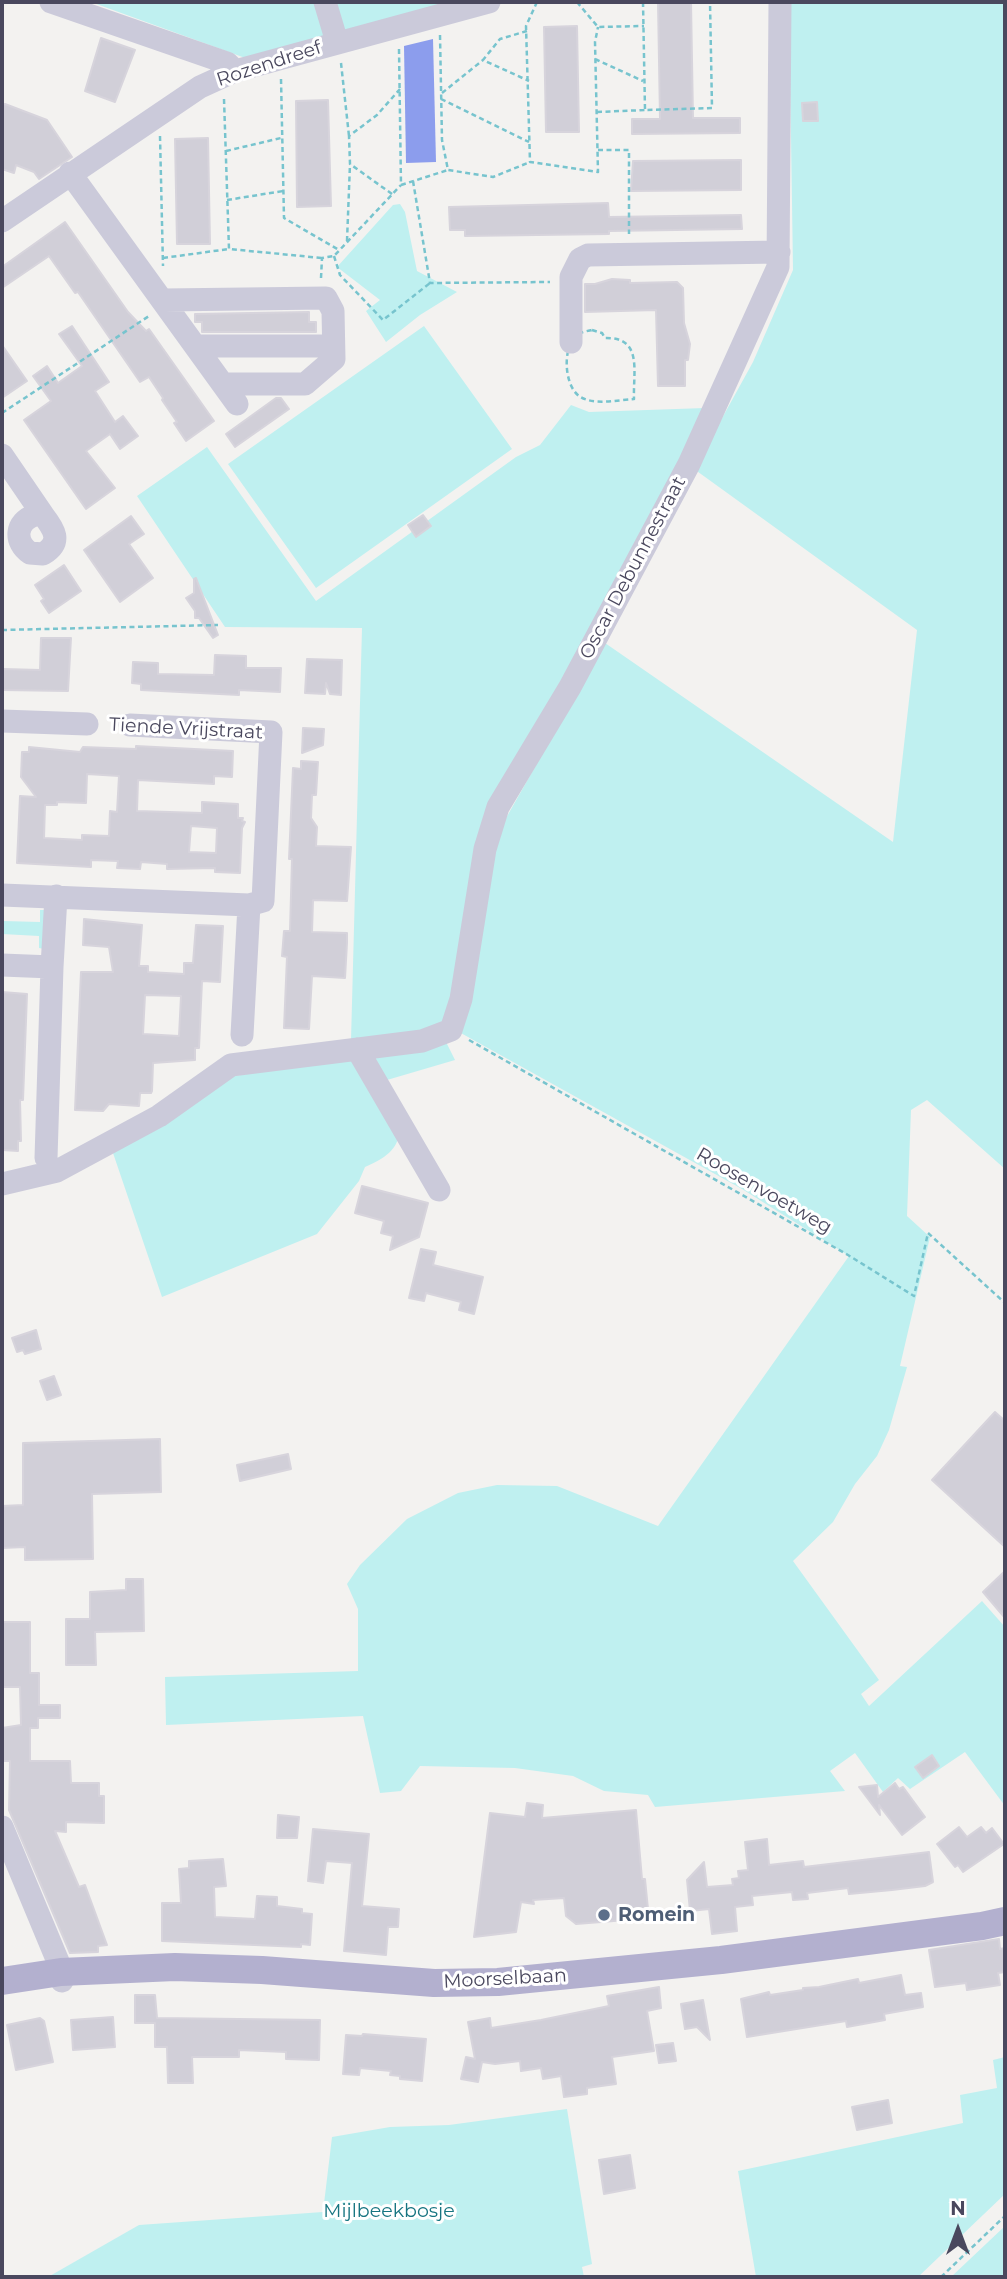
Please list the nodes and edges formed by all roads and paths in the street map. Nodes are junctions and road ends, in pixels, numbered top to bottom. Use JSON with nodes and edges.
{"nodes":[{"id":1,"x":51,"y":2,"type":"edge"},
{"id":2,"x":325,"y":2,"type":"edge"},
{"id":3,"x":489,"y":2,"type":"edge"},
{"id":4,"x":537,"y":2,"type":"edge"},
{"id":5,"x":578,"y":2,"type":"edge"},
{"id":6,"x":643,"y":2,"type":"edge"},
{"id":7,"x":710,"y":2,"type":"edge"},
{"id":8,"x":780,"y":2,"type":"edge"},
{"id":9,"x":643,"y":26,"type":"junction"},
{"id":10,"x":440,"y":27,"type":"dead end"},
{"id":11,"x":598,"y":27,"type":"junction"},
{"id":12,"x":527,"y":31,"type":"junction"},
{"id":13,"x":399,"y":38,"type":"dead end"},
{"id":14,"x":339,"y":48,"type":"junction"},
{"id":15,"x":595,"y":59,"type":"junction"},
{"id":16,"x":483,"y":60,"type":"junction"},
{"id":17,"x":236,"y":71,"type":"junction"},
{"id":18,"x":281,"y":72,"type":"dead end"},
{"id":19,"x":529,"y":81,"type":"junction"},
{"id":20,"x":645,"y":81,"type":"junction"},
{"id":21,"x":400,"y":89,"type":"junction"},
{"id":22,"x":441,"y":93,"type":"junction"},
{"id":23,"x":224,"y":95,"type":"dead end"},
{"id":24,"x":441,"y":99,"type":"junction"},
{"id":25,"x":645,"y":110,"type":"junction"},
{"id":26,"x":597,"y":112,"type":"junction"},
{"id":27,"x":160,"y":133,"type":"dead end"},
{"id":28,"x":349,"y":136,"type":"junction"},
{"id":29,"x":282,"y":138,"type":"junction"},
{"id":30,"x":530,"y":143,"type":"junction"},
{"id":31,"x":598,"y":150,"type":"junction"},
{"id":32,"x":226,"y":151,"type":"junction"},
{"id":33,"x":530,"y":162,"type":"junction"},
{"id":34,"x":350,"y":164,"type":"junction"},
{"id":35,"x":448,"y":170,"type":"junction"},
{"id":36,"x":70,"y":173,"type":"junction"},
{"id":37,"x":412,"y":181,"type":"junction"},
{"id":38,"x":401,"y":185,"type":"junction"},
{"id":39,"x":283,"y":191,"type":"junction"},
{"id":40,"x":392,"y":194,"type":"junction"},
{"id":41,"x":227,"y":200,"type":"junction"},
{"id":42,"x":2,"y":220,"type":"edge"},
{"id":43,"x":347,"y":242,"type":"junction"},
{"id":44,"x":229,"y":249,"type":"junction"},
{"id":45,"x":339,"y":250,"type":"junction"},
{"id":46,"x":779,"y":252,"type":"junction"},
{"id":47,"x":629,"y":254,"type":"junction"},
{"id":48,"x":334,"y":256,"type":"junction"},
{"id":49,"x":163,"y":258,"type":"junction"},
{"id":50,"x":323,"y":258,"type":"junction"},
{"id":51,"x":163,"y":268,"type":"dead end"},
{"id":52,"x":571,"y":282,"type":"junction"},
{"id":53,"x":430,"y":283,"type":"junction"},
{"id":54,"x":321,"y":298,"type":"junction"},
{"id":55,"x":165,"y":302,"type":"junction"},
{"id":56,"x":612,"y":338,"type":"dead end"},
{"id":57,"x":571,"y":342,"type":"dead end"},
{"id":58,"x":196,"y":346,"type":"junction"},
{"id":59,"x":333,"y":346,"type":"junction"},
{"id":60,"x":568,"y":365,"type":"dead end"},
{"id":61,"x":223,"y":384,"type":"junction"},
{"id":62,"x":237,"y":404,"type":"dead end"},
{"id":63,"x":2,"y":413,"type":"edge"},
{"id":64,"x":2,"y":455,"type":"edge"},
{"id":65,"x":43,"y":515,"type":"dead end"},
{"id":66,"x":218,"y":625,"type":"dead end"},
{"id":67,"x":2,"y":630,"type":"edge"},
{"id":68,"x":2,"y":721,"type":"edge"},
{"id":69,"x":87,"y":724,"type":"dead end"},
{"id":70,"x":130,"y":725,"type":"dead end"},
{"id":71,"x":2,"y":895,"type":"edge"},
{"id":72,"x":56,"y":896,"type":"junction"},
{"id":73,"x":249,"y":905,"type":"junction"},
{"id":74,"x":2,"y":965,"type":"edge"},
{"id":75,"x":52,"y":967,"type":"junction"},
{"id":76,"x":451,"y":1030,"type":"junction"},
{"id":77,"x":242,"y":1035,"type":"dead end"},
{"id":78,"x":357,"y":1048,"type":"junction"},
{"id":79,"x":46,"y":1158,"type":"dead end"},
{"id":80,"x":2,"y":1184,"type":"edge"},
{"id":81,"x":439,"y":1190,"type":"dead end"},
{"id":82,"x":1005,"y":1304,"type":"edge"},
{"id":83,"x":2,"y":1827,"type":"edge"},
{"id":84,"x":1005,"y":1922,"type":"edge"},
{"id":85,"x":62,"y":1977,"type":"junction"},
{"id":86,"x":2,"y":1981,"type":"edge"},
{"id":87,"x":1005,"y":2216,"type":"edge"},
{"id":88,"x":941,"y":2277,"type":"edge"}],
"edges":[{"from":1,"to":17,"type":"street"},
{"from":2,"to":14,"type":"street"},
{"from":3,"to":14,"type":"street","name":"Rozendreef"},
{"from":4,"to":12,"type":"path"},
{"from":5,"to":11,"type":"path"},
{"from":6,"to":9,"type":"path"},
{"from":7,"to":25,"type":"path"},
{"from":8,"to":46,"type":"street","name":"Oscar Debunnestraat"},
{"from":9,"to":11,"type":"path"},
{"from":9,"to":20,"type":"path"},
{"from":10,"to":22,"type":"path"},
{"from":11,"to":15,"type":"path"},
{"from":12,"to":16,"type":"path"},
{"from":12,"to":19,"type":"path"},
{"from":13,"to":21,"type":"path"},
{"from":14,"to":17,"type":"street","name":"Rozendreef"},
{"from":14,"to":28,"type":"path"},
{"from":15,"to":20,"type":"path"},
{"from":15,"to":26,"type":"path"},
{"from":16,"to":19,"type":"path"},
{"from":16,"to":22,"type":"path"},
{"from":17,"to":36,"type":"street","name":"Rozendreef"},
{"from":18,"to":29,"type":"path"},
{"from":19,"to":30,"type":"path"},
{"from":20,"to":25,"type":"path"},
{"from":21,"to":28,"type":"path"},
{"from":21,"to":38,"type":"path"},
{"from":22,"to":24,"type":"path"},
{"from":23,"to":32,"type":"path"},
{"from":24,"to":30,"type":"path"},
{"from":24,"to":35,"type":"path"},
{"from":25,"to":26,"type":"path"},
{"from":26,"to":31,"type":"path"},
{"from":27,"to":49,"type":"path"},
{"from":28,"to":34,"type":"path"},
{"from":29,"to":32,"type":"path"},
{"from":29,"to":39,"type":"path"},
{"from":30,"to":33,"type":"path"},
{"from":31,"to":33,"type":"path"},
{"from":31,"to":47,"type":"path"},
{"from":32,"to":41,"type":"path"},
{"from":33,"to":35,"type":"path"},
{"from":34,"to":40,"type":"path"},
{"from":34,"to":43,"type":"path"},
{"from":35,"to":37,"type":"path"},
{"from":36,"to":42,"type":"street","name":"Rozendreef"},
{"from":36,"to":55,"type":"street"},
{"from":37,"to":38,"type":"path"},
{"from":37,"to":53,"type":"path"},
{"from":38,"to":40,"type":"path"},
{"from":39,"to":41,"type":"path"},
{"from":39,"to":45,"type":"path"},
{"from":40,"to":43,"type":"path"},
{"from":41,"to":44,"type":"path"},
{"from":43,"to":45,"type":"path"},
{"from":44,"to":49,"type":"path"},
{"from":44,"to":50,"type":"path"},
{"from":45,"to":48,"type":"path"},
{"from":46,"to":47,"type":"street"},
{"from":46,"to":76,"type":"street","name":"Oscar Debunnestraat"},
{"from":47,"to":52,"type":"street"},
{"from":48,"to":50,"type":"path"},
{"from":48,"to":53,"type":"path"},
{"from":49,"to":51,"type":"path"},
{"from":50,"to":54,"type":"path"},
{"from":52,"to":53,"type":"path"},
{"from":52,"to":57,"type":"street"},
{"from":54,"to":55,"type":"street"},
{"from":54,"to":59,"type":"street"},
{"from":55,"to":58,"type":"street"},
{"from":55,"to":63,"type":"path"},
{"from":56,"to":60,"type":"path"},
{"from":58,"to":59,"type":"street"},
{"from":58,"to":61,"type":"street"},
{"from":59,"to":61,"type":"street"},
{"from":61,"to":62,"type":"street"},
{"from":64,"to":65,"type":"street"},
{"from":66,"to":67,"type":"path"},
{"from":68,"to":69,"type":"street","name":"Tiende Vrijstraat"},
{"from":70,"to":73,"type":"street","name":"Tiende Vrijstraat"},
{"from":71,"to":72,"type":"street"},
{"from":72,"to":73,"type":"street"},
{"from":72,"to":75,"type":"street"},
{"from":73,"to":77,"type":"street","name":"Tiende Vrijstraat"},
{"from":74,"to":75,"type":"street"},
{"from":75,"to":79,"type":"street"},
{"from":76,"to":78,"type":"street"},
{"from":76,"to":82,"type":"path","name":"Roosenvoetweg"},
{"from":78,"to":80,"type":"street"},
{"from":78,"to":81,"type":"street"},
{"from":83,"to":85,"type":"street"},
{"from":84,"to":85,"type":"main road","name":"Moorselbaan"},
{"from":85,"to":86,"type":"main road","name":"Moorselbaan"},
{"from":87,"to":88,"type":"path"}]}
